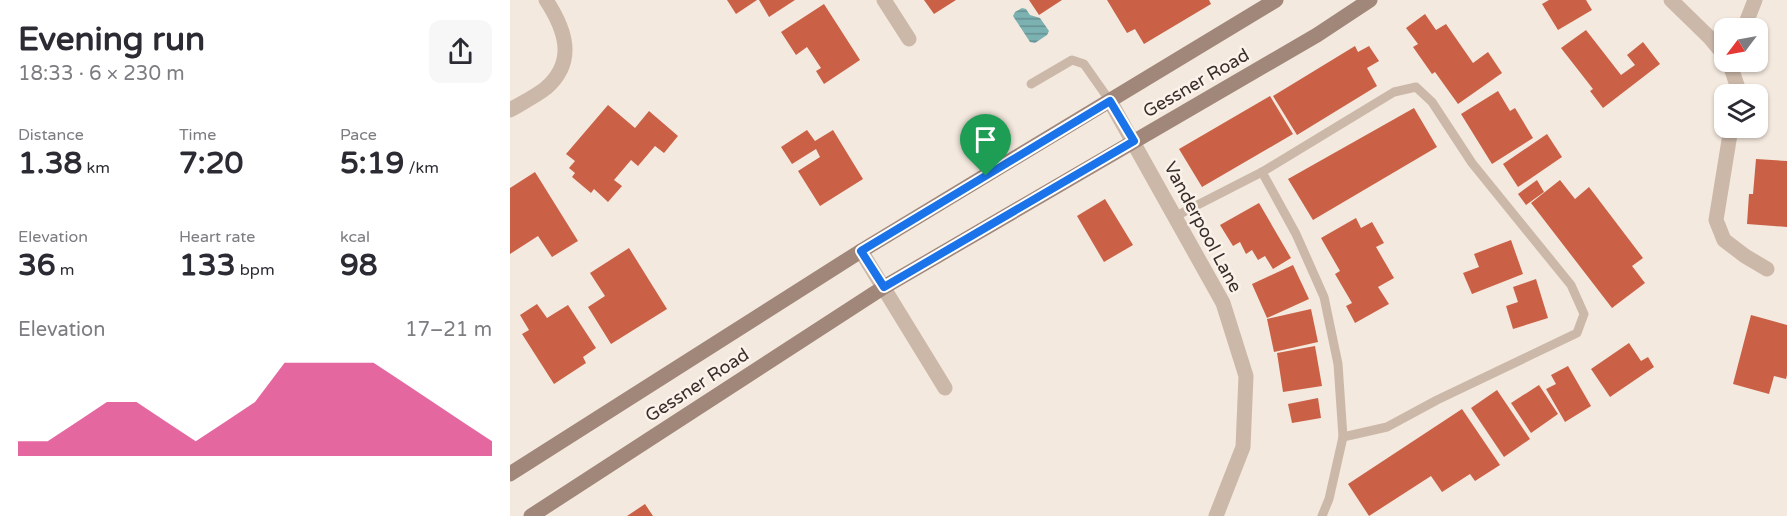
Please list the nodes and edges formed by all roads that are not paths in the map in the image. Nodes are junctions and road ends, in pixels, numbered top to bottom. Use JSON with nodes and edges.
{"nodes":[{"id":1,"x":546,"y":0,"type":"edge"},
{"id":2,"x":884,"y":0,"type":"edge"},
{"id":3,"x":1276,"y":0,"type":"edge"},
{"id":4,"x":1370,"y":0,"type":"edge"},
{"id":5,"x":1671,"y":0,"type":"edge"},
{"id":6,"x":1755,"y":0,"type":"edge"},
{"id":7,"x":1748,"y":18,"type":"edge"},
{"id":8,"x":909,"y":39,"type":"dead end"},
{"id":9,"x":1714,"y":43,"type":"edge"},
{"id":10,"x":1031,"y":84,"type":"dead end"},
{"id":11,"x":1110,"y":101,"type":"junction"},
{"id":12,"x":510,"y":110,"type":"edge"},
{"id":13,"x":1729,"y":138,"type":"edge"},
{"id":14,"x":1134,"y":141,"type":"junction"},
{"id":15,"x":1262,"y":172,"type":"junction"},
{"id":16,"x":1176,"y":216,"type":"junction"},
{"id":17,"x":861,"y":251,"type":"junction"},
{"id":18,"x":1767,"y":269,"type":"dead end"},
{"id":19,"x":884,"y":287,"type":"junction"},
{"id":20,"x":945,"y":388,"type":"dead end"},
{"id":21,"x":1343,"y":437,"type":"junction"},
{"id":22,"x":510,"y":474,"type":"edge"},
{"id":23,"x":531,"y":516,"type":"edge"},
{"id":24,"x":1216,"y":516,"type":"edge"},
{"id":25,"x":1322,"y":516,"type":"edge"}],
"edges":[{"from":1,"to":12,"type":"street"},
{"from":2,"to":8,"type":"street"},
{"from":3,"to":11,"type":"main road","name":"Gessner Road"},
{"from":4,"to":14,"type":"main road","name":"Gessner Road"},
{"from":5,"to":9,"type":"street"},
{"from":6,"to":7,"type":"street"},
{"from":10,"to":11,"type":"lane"},
{"from":11,"to":14,"type":"street","name":"Vanderpool Lane"},
{"from":11,"to":17,"type":"main road","name":"Gessner Road"},
{"from":13,"to":18,"type":"street"},
{"from":14,"to":16,"type":"street","name":"Vanderpool Lane"},
{"from":14,"to":19,"type":"main road","name":"Gessner Road"},
{"from":15,"to":16,"type":"lane"},
{"from":15,"to":21,"type":"lane"},
{"from":15,"to":21,"type":"lane"},
{"from":16,"to":24,"type":"street","name":"Vanderpool Lane"},
{"from":17,"to":19,"type":"street"},
{"from":17,"to":22,"type":"main road","name":"Gessner Road"},
{"from":19,"to":20,"type":"street"},
{"from":19,"to":23,"type":"main road","name":"Gessner Road"},
{"from":21,"to":25,"type":"lane"}]}
